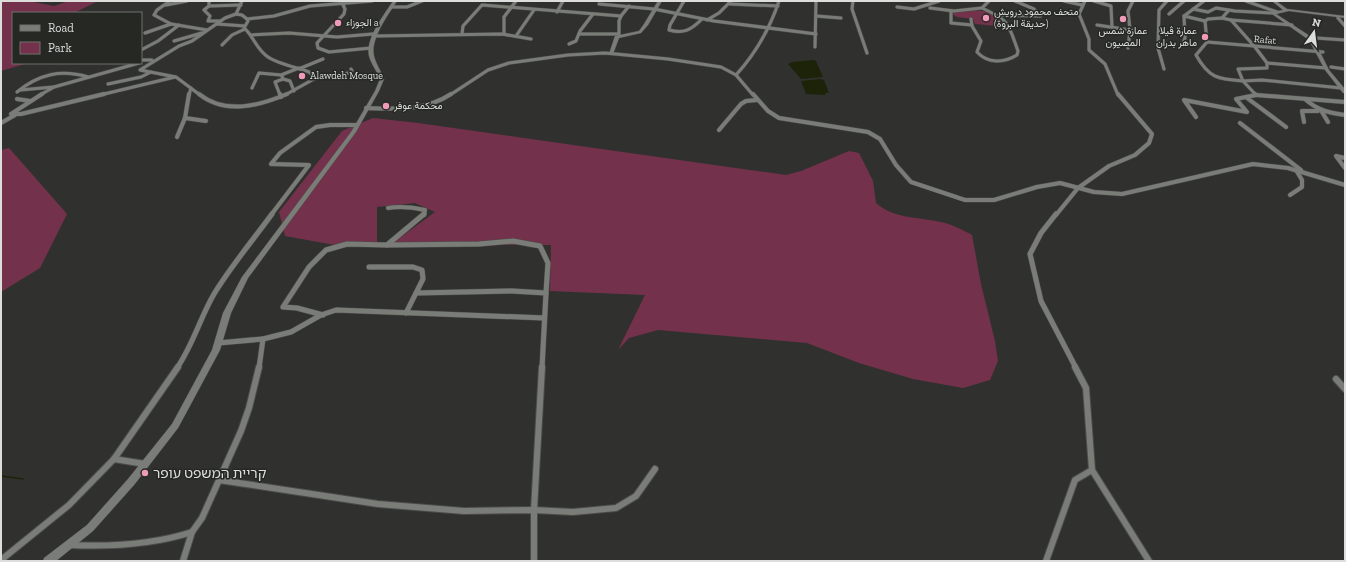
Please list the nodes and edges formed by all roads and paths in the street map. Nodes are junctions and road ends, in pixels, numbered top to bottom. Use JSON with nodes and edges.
{"nodes":[{"id":1,"x":170,"y":1,"type":"edge"},
{"id":2,"x":187,"y":1,"type":"edge"},
{"id":3,"x":209,"y":1,"type":"edge"},
{"id":4,"x":242,"y":1,"type":"edge"},
{"id":5,"x":372,"y":1,"type":"edge"},
{"id":6,"x":393,"y":1,"type":"edge"},
{"id":7,"x":422,"y":1,"type":"edge"},
{"id":8,"x":503,"y":1,"type":"edge"},
{"id":9,"x":516,"y":1,"type":"edge"},
{"id":10,"x":563,"y":1,"type":"edge"},
{"id":11,"x":611,"y":1,"type":"edge"},
{"id":12,"x":660,"y":1,"type":"edge"},
{"id":13,"x":684,"y":1,"type":"edge"},
{"id":14,"x":779,"y":1,"type":"edge"},
{"id":15,"x":816,"y":1,"type":"edge"},
{"id":16,"x":852,"y":1,"type":"edge"},
{"id":17,"x":938,"y":1,"type":"edge"},
{"id":18,"x":989,"y":1,"type":"edge"},
{"id":19,"x":1015,"y":1,"type":"edge"},
{"id":20,"x":1064,"y":1,"type":"edge"},
{"id":21,"x":1085,"y":1,"type":"edge"},
{"id":22,"x":1094,"y":1,"type":"edge"},
{"id":23,"x":1133,"y":1,"type":"edge"},
{"id":24,"x":1167,"y":1,"type":"edge"},
{"id":25,"x":1184,"y":1,"type":"edge"},
{"id":26,"x":1204,"y":1,"type":"edge"},
{"id":27,"x":1246,"y":1,"type":"edge"},
{"id":28,"x":1274,"y":1,"type":"edge"},
{"id":29,"x":731,"y":2,"type":"edge"},
{"id":30,"x":345,"y":3,"type":"junction"},
{"id":31,"x":600,"y":3,"type":"edge"},
{"id":32,"x":1082,"y":4,"type":"junction"},
{"id":33,"x":241,"y":5,"type":"junction"},
{"id":34,"x":541,"y":5,"type":"dead end"},
{"id":35,"x":610,"y":5,"type":"junction"},
{"id":36,"x":161,"y":6,"type":"junction"},
{"id":37,"x":209,"y":6,"type":"junction"},
{"id":38,"x":502,"y":6,"type":"junction"},
{"id":39,"x":629,"y":6,"type":"junction"},
{"id":40,"x":778,"y":6,"type":"junction"},
{"id":41,"x":391,"y":7,"type":"junction"},
{"id":42,"x":512,"y":7,"type":"junction"},
{"id":43,"x":897,"y":7,"type":"dead end"},
{"id":44,"x":930,"y":8,"type":"dead end"},
{"id":45,"x":982,"y":8,"type":"junction"},
{"id":46,"x":654,"y":9,"type":"junction"},
{"id":47,"x":1193,"y":9,"type":"junction"},
{"id":48,"x":535,"y":10,"type":"junction"},
{"id":49,"x":1229,"y":10,"type":"junction"},
{"id":50,"x":953,"y":11,"type":"junction"},
{"id":51,"x":557,"y":12,"type":"junction"},
{"id":52,"x":1279,"y":12,"type":"junction"},
{"id":53,"x":236,"y":14,"type":"junction"},
{"id":54,"x":594,"y":14,"type":"junction"},
{"id":55,"x":677,"y":14,"type":"junction"},
{"id":56,"x":1169,"y":14,"type":"dead end"},
{"id":57,"x":999,"y":15,"type":"junction"},
{"id":58,"x":621,"y":16,"type":"junction"},
{"id":59,"x":816,"y":16,"type":"junction"},
{"id":60,"x":1184,"y":16,"type":"junction"},
{"id":61,"x":841,"y":18,"type":"dead end"},
{"id":62,"x":1222,"y":18,"type":"junction"},
{"id":63,"x":1338,"y":18,"type":"junction"},
{"id":64,"x":1345,"y":18,"type":"edge"},
{"id":65,"x":247,"y":19,"type":"junction"},
{"id":66,"x":702,"y":19,"type":"junction"},
{"id":67,"x":971,"y":19,"type":"dead end"},
{"id":68,"x":707,"y":20,"type":"junction"},
{"id":69,"x":1231,"y":20,"type":"junction"},
{"id":70,"x":1205,"y":21,"type":"junction"},
{"id":71,"x":218,"y":23,"type":"junction"},
{"id":72,"x":171,"y":24,"type":"junction"},
{"id":73,"x":179,"y":25,"type":"junction"},
{"id":74,"x":972,"y":25,"type":"junction"},
{"id":75,"x":1097,"y":25,"type":"dead end"},
{"id":76,"x":1292,"y":25,"type":"junction"},
{"id":77,"x":1345,"y":26,"type":"edge"},
{"id":78,"x":245,"y":27,"type":"junction"},
{"id":79,"x":1112,"y":27,"type":"junction"},
{"id":80,"x":766,"y":29,"type":"junction"},
{"id":81,"x":208,"y":30,"type":"junction"},
{"id":82,"x":1130,"y":30,"type":"junction"},
{"id":83,"x":1143,"y":32,"type":"dead end"},
{"id":84,"x":145,"y":33,"type":"dead end"},
{"id":85,"x":202,"y":33,"type":"junction"},
{"id":86,"x":462,"y":34,"type":"junction"},
{"id":87,"x":504,"y":34,"type":"junction"},
{"id":88,"x":579,"y":34,"type":"junction"},
{"id":89,"x":816,"y":34,"type":"junction"},
{"id":90,"x":251,"y":35,"type":"junction"},
{"id":91,"x":374,"y":35,"type":"junction"},
{"id":92,"x":322,"y":36,"type":"junction"},
{"id":93,"x":516,"y":36,"type":"junction"},
{"id":94,"x":1316,"y":38,"type":"junction"},
{"id":95,"x":531,"y":39,"type":"dead end"},
{"id":96,"x":1345,"y":40,"type":"edge"},
{"id":97,"x":174,"y":41,"type":"dead end"},
{"id":98,"x":1207,"y":42,"type":"junction"},
{"id":99,"x":1183,"y":43,"type":"dead end"},
{"id":100,"x":569,"y":44,"type":"dead end"},
{"id":101,"x":222,"y":45,"type":"dead end"},
{"id":102,"x":815,"y":47,"type":"dead end"},
{"id":103,"x":1255,"y":47,"type":"junction"},
{"id":104,"x":1128,"y":48,"type":"dead end"},
{"id":105,"x":142,"y":49,"type":"edge"},
{"id":106,"x":369,"y":49,"type":"junction"},
{"id":107,"x":1321,"y":52,"type":"junction"},
{"id":108,"x":867,"y":53,"type":"dead end"},
{"id":109,"x":611,"y":54,"type":"junction"},
{"id":110,"x":323,"y":59,"type":"dead end"},
{"id":111,"x":154,"y":60,"type":"junction"},
{"id":112,"x":142,"y":62,"type":"edge"},
{"id":113,"x":1267,"y":63,"type":"junction"},
{"id":114,"x":133,"y":64,"type":"edge"},
{"id":115,"x":1329,"y":67,"type":"junction"},
{"id":116,"x":300,"y":68,"type":"junction"},
{"id":117,"x":351,"y":69,"type":"dead end"},
{"id":118,"x":1164,"y":69,"type":"dead end"},
{"id":119,"x":1345,"y":69,"type":"edge"},
{"id":120,"x":150,"y":72,"type":"junction"},
{"id":121,"x":736,"y":75,"type":"junction"},
{"id":122,"x":88,"y":77,"type":"junction"},
{"id":123,"x":175,"y":77,"type":"junction"},
{"id":124,"x":282,"y":77,"type":"junction"},
{"id":125,"x":314,"y":79,"type":"junction"},
{"id":126,"x":1243,"y":81,"type":"junction"},
{"id":127,"x":108,"y":84,"type":"dead end"},
{"id":128,"x":54,"y":87,"type":"junction"},
{"id":129,"x":191,"y":88,"type":"junction"},
{"id":130,"x":252,"y":88,"type":"dead end"},
{"id":131,"x":1344,"y":88,"type":"edge"},
{"id":132,"x":294,"y":91,"type":"junction"},
{"id":133,"x":1256,"y":95,"type":"junction"},
{"id":134,"x":281,"y":97,"type":"junction"},
{"id":135,"x":1247,"y":98,"type":"junction"},
{"id":136,"x":17,"y":99,"type":"dead end"},
{"id":137,"x":1305,"y":99,"type":"junction"},
{"id":138,"x":757,"y":100,"type":"junction"},
{"id":139,"x":30,"y":101,"type":"junction"},
{"id":140,"x":1345,"y":102,"type":"edge"},
{"id":141,"x":366,"y":110,"type":"junction"},
{"id":142,"x":1320,"y":111,"type":"junction"},
{"id":143,"x":1345,"y":114,"type":"edge"},
{"id":144,"x":15,"y":115,"type":"junction"},
{"id":145,"x":185,"y":118,"type":"junction"},
{"id":146,"x":1196,"y":118,"type":"dead end"},
{"id":147,"x":206,"y":121,"type":"dead end"},
{"id":148,"x":1304,"y":122,"type":"dead end"},
{"id":149,"x":1328,"y":122,"type":"dead end"},
{"id":150,"x":1,"y":123,"type":"edge"},
{"id":151,"x":1240,"y":123,"type":"dead end"},
{"id":152,"x":357,"y":125,"type":"junction"},
{"id":153,"x":1286,"y":127,"type":"dead end"},
{"id":154,"x":719,"y":130,"type":"dead end"},
{"id":155,"x":177,"y":137,"type":"dead end"},
{"id":156,"x":1345,"y":158,"type":"edge"},
{"id":157,"x":1345,"y":168,"type":"edge"},
{"id":158,"x":1296,"y":170,"type":"junction"},
{"id":159,"x":1301,"y":171,"type":"junction"},
{"id":160,"x":1345,"y":185,"type":"edge"},
{"id":161,"x":1078,"y":188,"type":"junction"},
{"id":162,"x":1290,"y":195,"type":"dead end"},
{"id":163,"x":388,"y":208,"type":"dead end"},
{"id":164,"x":387,"y":245,"type":"junction"},
{"id":165,"x":369,"y":268,"type":"dead end"},
{"id":166,"x":416,"y":293,"type":"junction"},
{"id":167,"x":546,"y":293,"type":"junction"},
{"id":168,"x":406,"y":313,"type":"junction"},
{"id":169,"x":323,"y":314,"type":"junction"},
{"id":170,"x":544,"y":318,"type":"junction"},
{"id":171,"x":263,"y":339,"type":"junction"},
{"id":172,"x":218,"y":343,"type":"junction"},
{"id":173,"x":1336,"y":379,"type":"dead end"},
{"id":174,"x":1345,"y":389,"type":"edge"},
{"id":175,"x":114,"y":459,"type":"junction"},
{"id":176,"x":145,"y":464,"type":"junction"},
{"id":177,"x":655,"y":469,"type":"dead end"},
{"id":178,"x":1092,"y":470,"type":"junction"},
{"id":179,"x":219,"y":480,"type":"junction"},
{"id":180,"x":534,"y":510,"type":"junction"},
{"id":181,"x":192,"y":532,"type":"junction"},
{"id":182,"x":68,"y":545,"type":"junction"},
{"id":183,"x":1,"y":560,"type":"edge"},
{"id":184,"x":48,"y":561,"type":"edge"},
{"id":185,"x":183,"y":561,"type":"edge"},
{"id":186,"x":534,"y":561,"type":"edge"},
{"id":187,"x":1046,"y":561,"type":"edge"},
{"id":188,"x":1149,"y":561,"type":"edge"}],
"edges":[{"from":1,"to":36,"type":"street"},
{"from":2,"to":36,"type":"street"},
{"from":3,"to":37,"type":"street"},
{"from":4,"to":33,"type":"street"},
{"from":5,"to":30,"type":"street"},
{"from":6,"to":41,"type":"street"},
{"from":6,"to":91,"type":"street"},
{"from":7,"to":41,"type":"street"},
{"from":8,"to":38,"type":"street"},
{"from":9,"to":42,"type":"street"},
{"from":10,"to":51,"type":"street"},
{"from":11,"to":35,"type":"street"},
{"from":12,"to":46,"type":"street"},
{"from":13,"to":55,"type":"street"},
{"from":14,"to":40,"type":"street"},
{"from":15,"to":59,"type":"street"},
{"from":16,"to":108,"type":"street"},
{"from":17,"to":43,"type":"street"},
{"from":18,"to":45,"type":"street"},
{"from":19,"to":57,"type":"street"},
{"from":20,"to":32,"type":"street"},
{"from":21,"to":32,"type":"street"},
{"from":22,"to":79,"type":"street"},
{"from":23,"to":82,"type":"street"},
{"from":24,"to":118,"type":"street"},
{"from":25,"to":56,"type":"street"},
{"from":26,"to":47,"type":"street"},
{"from":27,"to":52,"type":"street"},
{"from":28,"to":52,"type":"street"},
{"from":29,"to":40,"type":"street"},
{"from":29,"to":68,"type":"street"},
{"from":30,"to":65,"type":"street"},
{"from":30,"to":92,"type":"street"},
{"from":31,"to":35,"type":"street"},
{"from":31,"to":54,"type":"street"},
{"from":32,"to":161,"type":"street"},
{"from":33,"to":37,"type":"street"},
{"from":33,"to":53,"type":"street"},
{"from":34,"to":48,"type":"street"},
{"from":35,"to":39,"type":"street"},
{"from":36,"to":72,"type":"street"},
{"from":37,"to":71,"type":"street"},
{"from":38,"to":42,"type":"street"},
{"from":38,"to":86,"type":"street"},
{"from":39,"to":46,"type":"street"},
{"from":39,"to":58,"type":"street"},
{"from":40,"to":80,"type":"street"},
{"from":41,"to":91,"type":"street"},
{"from":42,"to":48,"type":"street"},
{"from":42,"to":87,"type":"street"},
{"from":44,"to":50,"type":"street"},
{"from":45,"to":50,"type":"street"},
{"from":45,"to":57,"type":"street"},
{"from":46,"to":55,"type":"street"},
{"from":46,"to":109,"type":"street"},
{"from":47,"to":49,"type":"street"},
{"from":47,"to":60,"type":"street"},
{"from":48,"to":51,"type":"street"},
{"from":48,"to":93,"type":"street"},
{"from":49,"to":52,"type":"street"},
{"from":49,"to":62,"type":"street"},
{"from":50,"to":74,"type":"street"},
{"from":51,"to":54,"type":"street"},
{"from":52,"to":63,"type":"street"},
{"from":52,"to":64,"type":"street"},
{"from":52,"to":76,"type":"street"},
{"from":52,"to":94,"type":"street"},
{"from":53,"to":65,"type":"street"},
{"from":53,"to":71,"type":"street"},
{"from":54,"to":58,"type":"street"},
{"from":54,"to":88,"type":"street"},
{"from":55,"to":66,"type":"street"},
{"from":55,"to":66,"type":"street"},
{"from":57,"to":74,"type":"street"},
{"from":58,"to":88,"type":"street"},
{"from":59,"to":61,"type":"street"},
{"from":59,"to":89,"type":"street"},
{"from":60,"to":70,"type":"street"},
{"from":60,"to":99,"type":"street"},
{"from":62,"to":69,"type":"street"},
{"from":62,"to":70,"type":"street"},
{"from":63,"to":64,"type":"street"},
{"from":63,"to":77,"type":"street"},
{"from":65,"to":78,"type":"street"},
{"from":66,"to":68,"type":"street"},
{"from":67,"to":74,"type":"street"},
{"from":68,"to":80,"type":"street"},
{"from":69,"to":76,"type":"street"},
{"from":69,"to":103,"type":"street"},
{"from":70,"to":98,"type":"street"},
{"from":71,"to":78,"type":"street"},
{"from":71,"to":81,"type":"street"},
{"from":72,"to":73,"type":"street"},
{"from":72,"to":84,"type":"street"},
{"from":73,"to":81,"type":"street"},
{"from":73,"to":105,"type":"street"},
{"from":75,"to":79,"type":"street"},
{"from":76,"to":107,"type":"street"},
{"from":78,"to":90,"type":"street"},
{"from":78,"to":101,"type":"street"},
{"from":79,"to":82,"type":"street"},
{"from":80,"to":89,"type":"street"},
{"from":80,"to":121,"type":"street"},
{"from":81,"to":85,"type":"street"},
{"from":82,"to":83,"type":"street"},
{"from":82,"to":104,"type":"street"},
{"from":85,"to":97,"type":"street"},
{"from":85,"to":111,"type":"street"},
{"from":86,"to":87,"type":"street"},
{"from":86,"to":91,"type":"street"},
{"from":87,"to":93,"type":"street"},
{"from":88,"to":100,"type":"street"},
{"from":89,"to":102,"type":"street"},
{"from":90,"to":92,"type":"street"},
{"from":90,"to":116,"type":"street"},
{"from":91,"to":92,"type":"street"},
{"from":91,"to":106,"type":"street"},
{"from":92,"to":106,"type":"street"},
{"from":93,"to":95,"type":"street"},
{"from":94,"to":96,"type":"street"},
{"from":94,"to":107,"type":"street"},
{"from":98,"to":103,"type":"street","name":"Rafat"},
{"from":98,"to":126,"type":"street"},
{"from":103,"to":107,"type":"street","name":"Rafat"},
{"from":103,"to":113,"type":"street"},
{"from":106,"to":141,"type":"street"},
{"from":107,"to":115,"type":"street"},
{"from":109,"to":121,"type":"street"},
{"from":109,"to":141,"type":"street"},
{"from":110,"to":116,"type":"street"},
{"from":111,"to":112,"type":"street"},
{"from":111,"to":120,"type":"street"},
{"from":113,"to":115,"type":"street"},
{"from":113,"to":126,"type":"street"},
{"from":114,"to":122,"type":"street"},
{"from":115,"to":119,"type":"street"},
{"from":115,"to":131,"type":"street"},
{"from":116,"to":124,"type":"street"},
{"from":116,"to":125,"type":"street"},
{"from":117,"to":125,"type":"street"},
{"from":120,"to":123,"type":"street"},
{"from":120,"to":127,"type":"street"},
{"from":121,"to":138,"type":"street"},
{"from":122,"to":128,"type":"street"},
{"from":122,"to":128,"type":"street"},
{"from":123,"to":129,"type":"street"},
{"from":123,"to":144,"type":"street"},
{"from":124,"to":130,"type":"street"},
{"from":124,"to":132,"type":"street"},
{"from":124,"to":134,"type":"street"},
{"from":125,"to":132,"type":"street"},
{"from":126,"to":131,"type":"street"},
{"from":126,"to":133,"type":"street"},
{"from":128,"to":139,"type":"street"},
{"from":129,"to":134,"type":"street"},
{"from":129,"to":145,"type":"street"},
{"from":132,"to":134,"type":"street"},
{"from":133,"to":135,"type":"street"},
{"from":133,"to":137,"type":"street"},
{"from":135,"to":146,"type":"street"},
{"from":135,"to":153,"type":"street"},
{"from":136,"to":139,"type":"street"},
{"from":137,"to":140,"type":"street"},
{"from":137,"to":142,"type":"street"},
{"from":138,"to":154,"type":"street"},
{"from":138,"to":161,"type":"street"},
{"from":139,"to":144,"type":"street"},
{"from":141,"to":152,"type":"street"},
{"from":142,"to":143,"type":"street"},
{"from":142,"to":148,"type":"street"},
{"from":142,"to":149,"type":"street"},
{"from":144,"to":150,"type":"street"},
{"from":145,"to":147,"type":"street"},
{"from":145,"to":155,"type":"street"},
{"from":151,"to":159,"type":"street"},
{"from":152,"to":172,"type":"street"},
{"from":152,"to":175,"type":"street"},
{"from":156,"to":157,"type":"street"},
{"from":158,"to":159,"type":"street"},
{"from":158,"to":161,"type":"street"},
{"from":158,"to":162,"type":"street"},
{"from":159,"to":160,"type":"street"},
{"from":161,"to":178,"type":"street"},
{"from":163,"to":164,"type":"street"},
{"from":164,"to":167,"type":"street"},
{"from":164,"to":169,"type":"street"},
{"from":165,"to":166,"type":"street"},
{"from":166,"to":167,"type":"street"},
{"from":166,"to":168,"type":"street"},
{"from":167,"to":170,"type":"street"},
{"from":168,"to":169,"type":"street"},
{"from":168,"to":170,"type":"street"},
{"from":169,"to":171,"type":"street"},
{"from":170,"to":180,"type":"street"},
{"from":171,"to":172,"type":"street"},
{"from":171,"to":179,"type":"street"},
{"from":172,"to":176,"type":"street"},
{"from":173,"to":174,"type":"street"},
{"from":175,"to":176,"type":"street"},
{"from":175,"to":183,"type":"street"},
{"from":176,"to":182,"type":"street"},
{"from":177,"to":180,"type":"street"},
{"from":178,"to":187,"type":"street"},
{"from":178,"to":188,"type":"street"},
{"from":179,"to":180,"type":"street"},
{"from":179,"to":181,"type":"street"},
{"from":180,"to":186,"type":"street"},
{"from":181,"to":182,"type":"street"},
{"from":181,"to":185,"type":"street"},
{"from":182,"to":184,"type":"street"}]}
